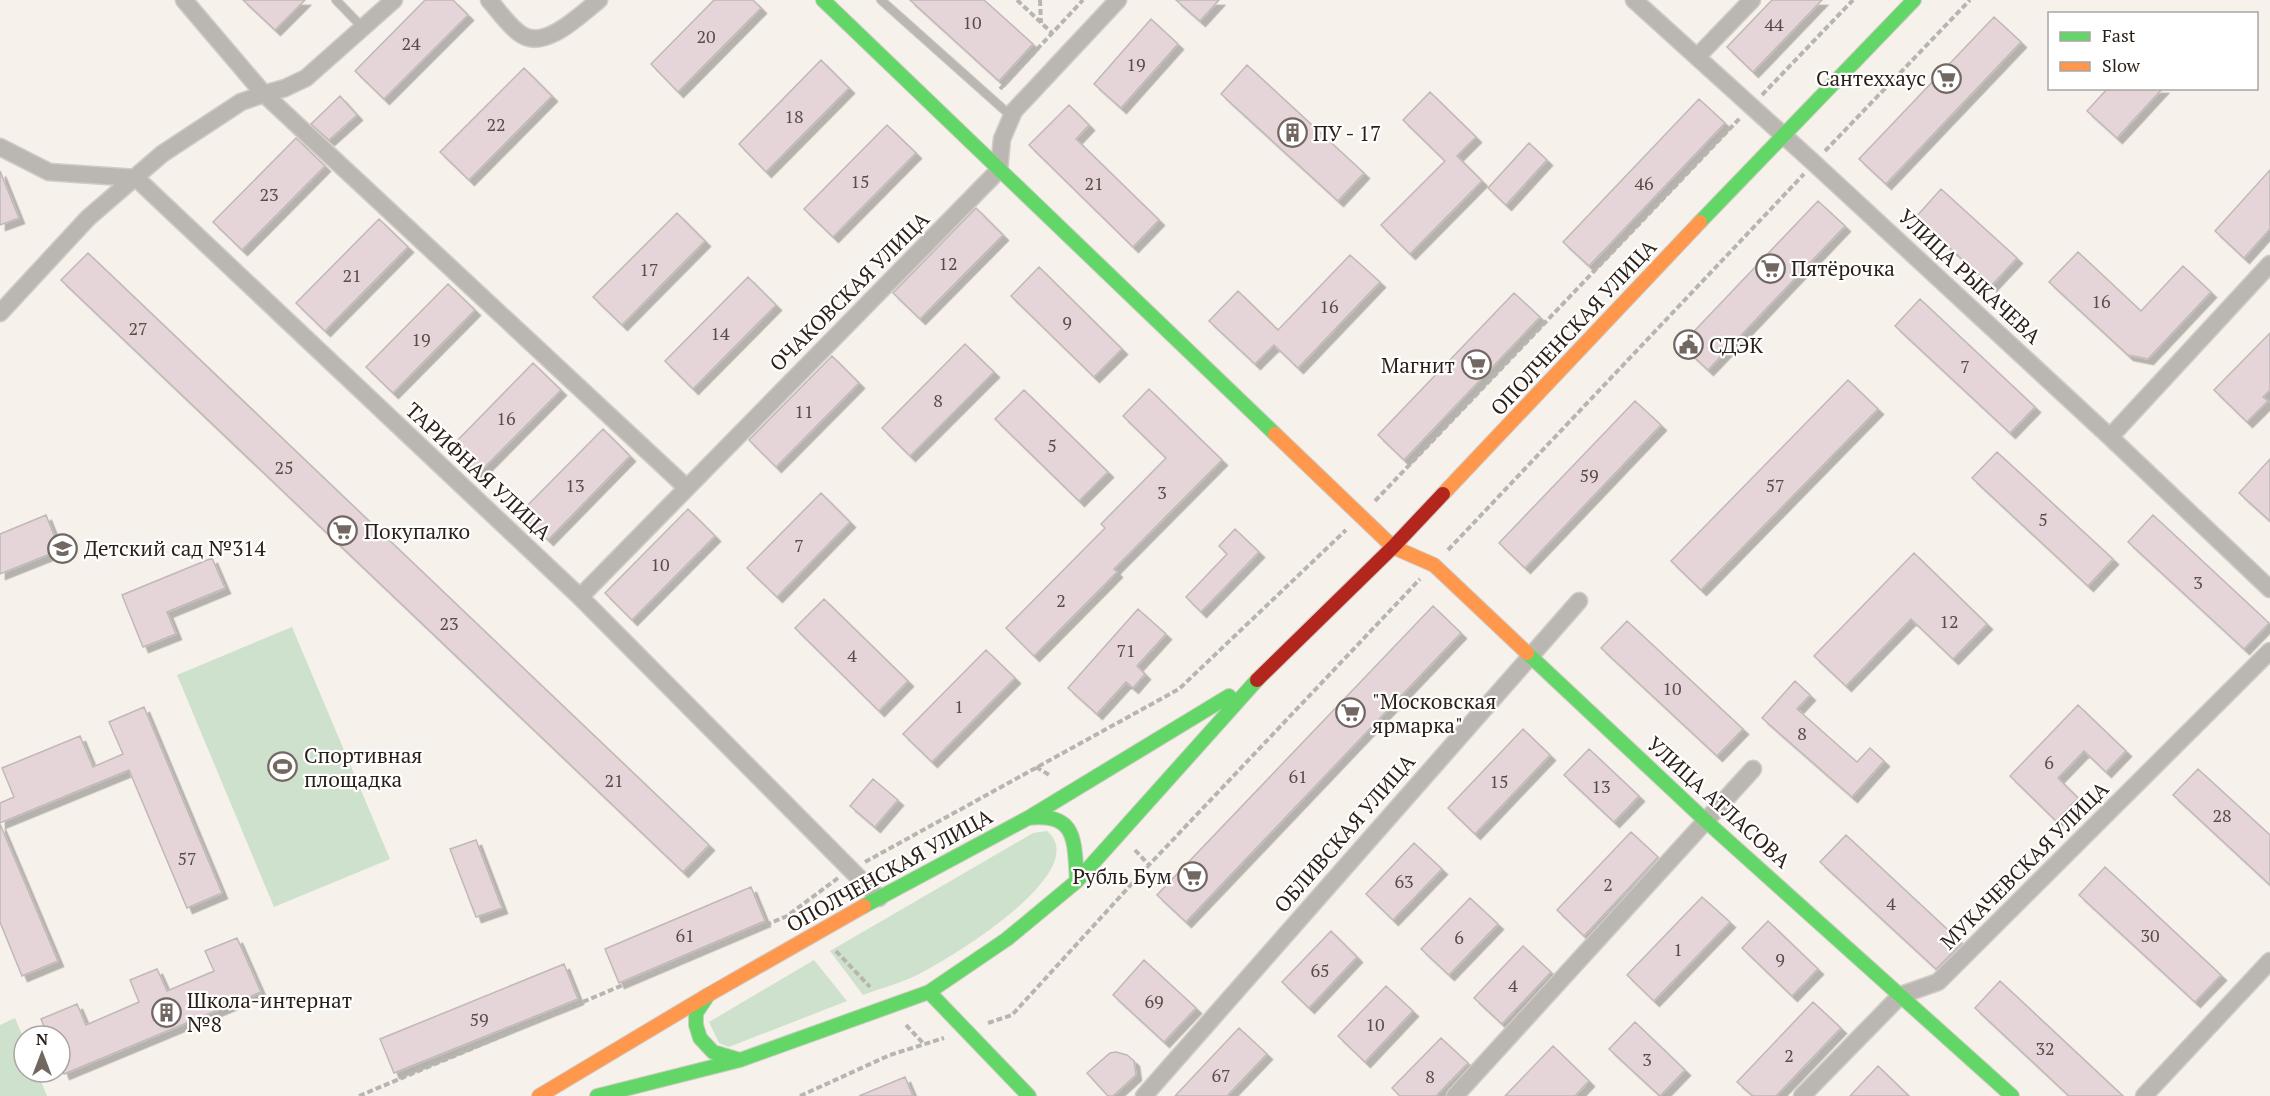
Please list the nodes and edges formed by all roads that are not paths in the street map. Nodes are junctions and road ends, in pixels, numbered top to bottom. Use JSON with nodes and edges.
{"nodes":[{"id":1,"x":183,"y":0,"type":"edge"},
{"id":2,"x":336,"y":0,"type":"edge"},
{"id":3,"x":394,"y":0,"type":"edge"},
{"id":4,"x":489,"y":0,"type":"edge"},
{"id":5,"x":599,"y":0,"type":"edge"},
{"id":6,"x":823,"y":0,"type":"edge"},
{"id":7,"x":882,"y":0,"type":"edge"},
{"id":8,"x":1118,"y":0,"type":"edge"},
{"id":9,"x":1634,"y":0,"type":"edge"},
{"id":10,"x":1752,"y":0,"type":"edge"},
{"id":11,"x":1914,"y":0,"type":"edge"},
{"id":12,"x":363,"y":28,"type":"junction"},
{"id":13,"x":1697,"y":57,"type":"junction"},
{"id":14,"x":264,"y":94,"type":"junction"},
{"id":15,"x":1011,"y":116,"type":"junction"},
{"id":16,"x":1784,"y":134,"type":"junction"},
{"id":17,"x":2,"y":151,"type":"edge"},
{"id":18,"x":999,"y":170,"type":"junction"},
{"id":19,"x":136,"y":178,"type":"junction"},
{"id":20,"x":2270,"y":264,"type":"edge"},
{"id":21,"x":0,"y":313,"type":"edge"},
{"id":22,"x":2110,"y":437,"type":"junction"},
{"id":23,"x":687,"y":488,"type":"junction"},
{"id":24,"x":1393,"y":548,"type":"junction"},
{"id":25,"x":2270,"y":589,"type":"edge"},
{"id":26,"x":580,"y":597,"type":"junction"},
{"id":27,"x":1578,"y":601,"type":"dead end"},
{"id":28,"x":2270,"y":651,"type":"edge"},
{"id":29,"x":1529,"y":656,"type":"junction"},
{"id":30,"x":1258,"y":679,"type":"junction"},
{"id":31,"x":1754,"y":769,"type":"dead end"},
{"id":32,"x":1028,"y":818,"type":"junction"},
{"id":33,"x":1707,"y":822,"type":"junction"},
{"id":34,"x":1077,"y":881,"type":"junction"},
{"id":35,"x":879,"y":898,"type":"junction"},
{"id":36,"x":2270,"y":961,"type":"edge"},
{"id":37,"x":929,"y":992,"type":"junction"},
{"id":38,"x":708,"y":995,"type":"junction"},
{"id":39,"x":1901,"y":995,"type":"junction"},
{"id":40,"x":740,"y":1060,"type":"junction"},
{"id":41,"x":539,"y":1096,"type":"edge"},
{"id":42,"x":597,"y":1096,"type":"edge"},
{"id":43,"x":1029,"y":1096,"type":"edge"},
{"id":44,"x":1144,"y":1096,"type":"edge"},
{"id":45,"x":1455,"y":1096,"type":"edge"},
{"id":46,"x":1802,"y":1096,"type":"edge"},
{"id":47,"x":2012,"y":1096,"type":"edge"},
{"id":48,"x":2144,"y":1096,"type":"edge"}],
"edges":[{"from":1,"to":14,"type":"street"},
{"from":2,"to":12,"type":"lane"},
{"from":3,"to":12,"type":"street"},
{"from":4,"to":5,"type":"street"},
{"from":6,"to":18,"type":"main road"},
{"from":7,"to":15,"type":"lane"},
{"from":8,"to":15,"type":"street"},
{"from":9,"to":13,"type":"street","name":"УЛИЦА РЫКАЧЕВА"},
{"from":10,"to":13,"type":"street"},
{"from":11,"to":16,"type":"main road","name":"ОПОЛЧЕНСКАЯ УЛИЦА"},
{"from":12,"to":14,"type":"street"},
{"from":13,"to":16,"type":"street","name":"УЛИЦА РЫКАЧЕВА"},
{"from":14,"to":19,"type":"street"},
{"from":14,"to":23,"type":"street"},
{"from":15,"to":18,"type":"street"},
{"from":16,"to":22,"type":"street","name":"УЛИЦА РЫКАЧЕВА"},
{"from":16,"to":24,"type":"main road","name":"ОПОЛЧЕНСКАЯ УЛИЦА"},
{"from":17,"to":19,"type":"street"},
{"from":18,"to":23,"type":"street","name":"ОЧАКОВСКАЯ УЛИЦА"},
{"from":18,"to":24,"type":"main road"},
{"from":19,"to":21,"type":"street"},
{"from":19,"to":26,"type":"street","name":"ТАРИФНАЯ УЛИЦА"},
{"from":20,"to":22,"type":"street"},
{"from":22,"to":25,"type":"street","name":"УЛИЦА РЫКАЧЕВА"},
{"from":23,"to":26,"type":"street","name":"ОЧАКОВСКАЯ УЛИЦА"},
{"from":24,"to":29,"type":"main road","name":"УЛИЦА АТЛАСОВА"},
{"from":24,"to":30,"type":"main road","name":"ОПОЛЧЕНСКАЯ УЛИЦА"},
{"from":26,"to":35,"type":"street","name":"ТАРИФНАЯ УЛИЦА"},
{"from":27,"to":29,"type":"street","name":"ОБЛИВСКАЯ УЛИЦА"},
{"from":28,"to":39,"type":"street","name":"МУКАЧЕВСКАЯ УЛИЦА"},
{"from":29,"to":33,"type":"main road","name":"УЛИЦА АТЛАСОВА"},
{"from":29,"to":44,"type":"street","name":"ОБЛИВСКАЯ УЛИЦА"},
{"from":30,"to":32,"type":"main road","name":"ОПОЛЧЕНСКАЯ УЛИЦА"},
{"from":30,"to":34,"type":"main road","name":"ОПОЛЧЕНСКАЯ УЛИЦА"},
{"from":31,"to":33,"type":"street"},
{"from":32,"to":34,"type":"main road"},
{"from":32,"to":35,"type":"main road","name":"ОПОЛЧЕНСКАЯ УЛИЦА"},
{"from":33,"to":39,"type":"main road","name":"УЛИЦА АТЛАСОВА"},
{"from":33,"to":45,"type":"street"},
{"from":34,"to":37,"type":"main road","name":"ОПОЛЧЕНСКАЯ УЛИЦА"},
{"from":35,"to":38,"type":"main road","name":"ОПОЛЧЕНСКАЯ УЛИЦА"},
{"from":36,"to":48,"type":"street"},
{"from":37,"to":40,"type":"main road","name":"ОПОЛЧЕНСКАЯ УЛИЦА"},
{"from":37,"to":43,"type":"main road"},
{"from":38,"to":40,"type":"main road"},
{"from":38,"to":41,"type":"main road","name":"ОПОЛЧЕНСКАЯ УЛИЦА"},
{"from":39,"to":46,"type":"street","name":"МУКАЧЕВСКАЯ УЛИЦА"},
{"from":39,"to":47,"type":"main road","name":"УЛИЦА АТЛАСОВА"},
{"from":40,"to":42,"type":"main road","name":"ОПОЛЧЕНСКАЯ УЛИЦА"}]}
